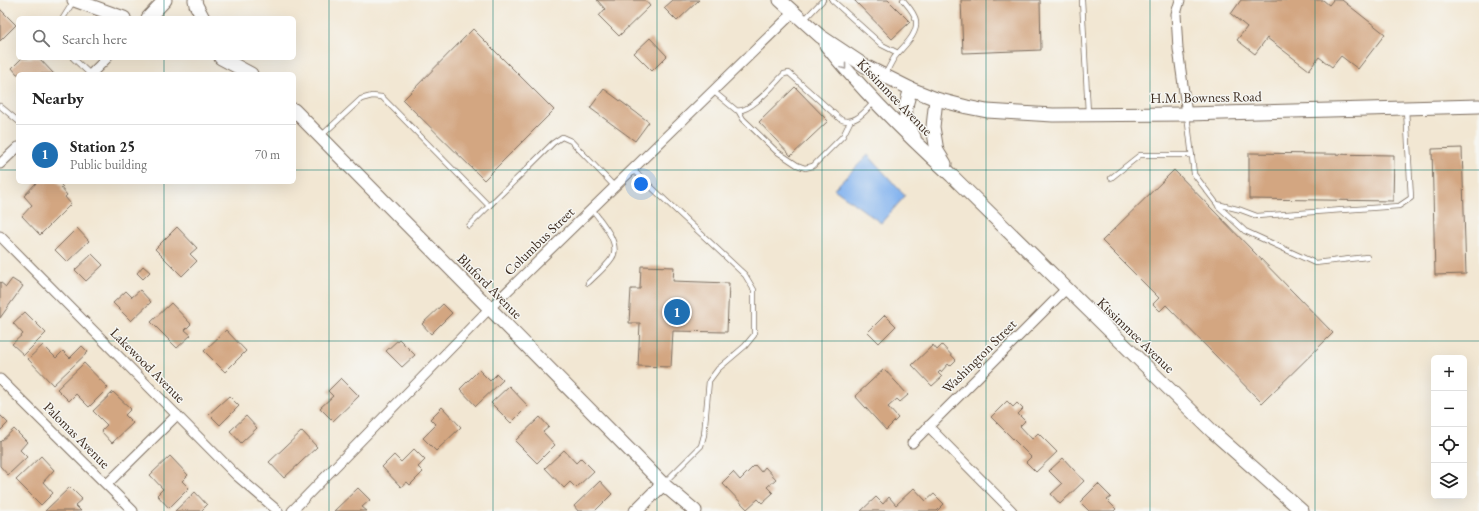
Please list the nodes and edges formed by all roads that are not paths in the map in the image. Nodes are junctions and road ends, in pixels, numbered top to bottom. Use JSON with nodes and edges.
{"nodes":[{"id":1,"x":74,"y":0,"type":"edge"},
{"id":2,"x":165,"y":0,"type":"edge"},
{"id":3,"x":196,"y":0,"type":"edge"},
{"id":4,"x":780,"y":0,"type":"edge"},
{"id":5,"x":823,"y":0,"type":"edge"},
{"id":6,"x":832,"y":0,"type":"edge"},
{"id":7,"x":903,"y":0,"type":"edge"},
{"id":8,"x":1082,"y":0,"type":"edge"},
{"id":9,"x":1180,"y":0,"type":"edge"},
{"id":10,"x":64,"y":16,"type":"edge"},
{"id":11,"x":118,"y":16,"type":"edge"},
{"id":12,"x":150,"y":16,"type":"edge"},
{"id":13,"x":202,"y":16,"type":"edge"},
{"id":14,"x":798,"y":17,"type":"junction"},
{"id":15,"x":820,"y":36,"type":"junction"},
{"id":16,"x":898,"y":54,"type":"junction"},
{"id":17,"x":75,"y":60,"type":"edge"},
{"id":18,"x":105,"y":60,"type":"edge"},
{"id":19,"x":225,"y":60,"type":"edge"},
{"id":20,"x":239,"y":60,"type":"edge"},
{"id":21,"x":89,"y":72,"type":"edge"},
{"id":22,"x":93,"y":72,"type":"edge"},
{"id":23,"x":247,"y":72,"type":"edge"},
{"id":24,"x":249,"y":72,"type":"edge"},
{"id":25,"x":885,"y":76,"type":"junction"},
{"id":26,"x":911,"y":89,"type":"junction"},
{"id":27,"x":713,"y":91,"type":"junction"},
{"id":28,"x":936,"y":99,"type":"junction"},
{"id":29,"x":875,"y":101,"type":"junction"},
{"id":30,"x":0,"y":106,"type":"edge"},
{"id":31,"x":1479,"y":106,"type":"edge"},
{"id":32,"x":1406,"y":108,"type":"junction"},
{"id":33,"x":296,"y":112,"type":"edge"},
{"id":34,"x":739,"y":112,"type":"junction"},
{"id":35,"x":1187,"y":114,"type":"junction"},
{"id":36,"x":1088,"y":115,"type":"junction"},
{"id":37,"x":16,"y":119,"type":"edge"},
{"id":38,"x":850,"y":122,"type":"junction"},
{"id":39,"x":320,"y":136,"type":"junction"},
{"id":40,"x":917,"y":144,"type":"junction"},
{"id":41,"x":16,"y":148,"type":"edge"},
{"id":42,"x":1192,"y":155,"type":"junction"},
{"id":43,"x":0,"y":164,"type":"edge"},
{"id":44,"x":632,"y":169,"type":"junction"},
{"id":45,"x":952,"y":176,"type":"junction"},
{"id":46,"x":1111,"y":178,"type":"dead end"},
{"id":47,"x":615,"y":187,"type":"junction"},
{"id":48,"x":1217,"y":204,"type":"junction"},
{"id":49,"x":489,"y":206,"type":"junction"},
{"id":50,"x":592,"y":209,"type":"junction"},
{"id":51,"x":469,"y":226,"type":"dead end"},
{"id":52,"x":0,"y":236,"type":"edge"},
{"id":53,"x":1367,"y":257,"type":"dead end"},
{"id":54,"x":588,"y":283,"type":"dead end"},
{"id":55,"x":1066,"y":289,"type":"junction"},
{"id":56,"x":489,"y":309,"type":"junction"},
{"id":57,"x":0,"y":380,"type":"edge"},
{"id":58,"x":177,"y":414,"type":"junction"},
{"id":59,"x":928,"y":426,"type":"junction"},
{"id":60,"x":912,"y":443,"type":"dead end"},
{"id":61,"x":107,"y":484,"type":"junction"},
{"id":62,"x":663,"y":484,"type":"junction"},
{"id":63,"x":133,"y":511,"type":"edge"},
{"id":64,"x":278,"y":511,"type":"edge"},
{"id":65,"x":292,"y":511,"type":"edge"},
{"id":66,"x":636,"y":511,"type":"edge"},
{"id":67,"x":685,"y":511,"type":"edge"},
{"id":68,"x":696,"y":511,"type":"edge"},
{"id":69,"x":1012,"y":511,"type":"edge"},
{"id":70,"x":1302,"y":511,"type":"edge"}],
"edges":[{"from":1,"to":10,"type":"lane"},
{"from":1,"to":11,"type":"street"},
{"from":2,"to":12,"type":"street"},
{"from":3,"to":13,"type":"street"},
{"from":4,"to":14,"type":"street","name":"Kissimmee Avenue"},
{"from":5,"to":14,"type":"lane"},
{"from":6,"to":16,"type":"lane"},
{"from":7,"to":16,"type":"lane"},
{"from":8,"to":36,"type":"lane"},
{"from":9,"to":35,"type":"street"},
{"from":14,"to":15,"type":"street","name":"Kissimmee Avenue"},
{"from":14,"to":27,"type":"street","name":"Columbus Street"},
{"from":15,"to":25,"type":"street","name":"Kissimmee Avenue"},
{"from":15,"to":29,"type":"street","name":"Kissimmee Avenue","one_way":true},
{"from":16,"to":25,"type":"lane"},
{"from":17,"to":21,"type":"lane"},
{"from":18,"to":22,"type":"street"},
{"from":19,"to":23,"type":"street"},
{"from":20,"to":24,"type":"street"},
{"from":25,"to":26,"type":"street","name":"Kissimmee Avenue"},
{"from":26,"to":28,"type":"street","name":"Kissimmee Avenue"},
{"from":26,"to":40,"type":"street"},
{"from":27,"to":34,"type":"lane"},
{"from":27,"to":44,"type":"street","name":"Columbus Street"},
{"from":28,"to":36,"type":"street","name":"H.M. Bowness Road"},
{"from":28,"to":45,"type":"street","name":"Kissimmee Avenue"},
{"from":29,"to":38,"type":"lane"},
{"from":29,"to":40,"type":"street","name":"Kissimmee Avenue"},
{"from":30,"to":37,"type":"lane"},
{"from":31,"to":32,"type":"street","name":"H.M. Bowness Road"},
{"from":32,"to":35,"type":"street","name":"H.M. Bowness Road"},
{"from":32,"to":48,"type":"lane"},
{"from":33,"to":39,"type":"street","name":"Bluford Avenue"},
{"from":34,"to":38,"type":"lane"},
{"from":34,"to":38,"type":"lane"},
{"from":35,"to":36,"type":"street","name":"H.M. Bowness Road"},
{"from":35,"to":42,"type":"lane"},
{"from":39,"to":49,"type":"lane"},
{"from":39,"to":56,"type":"street","name":"Bluford Avenue"},
{"from":40,"to":45,"type":"street","name":"Kissimmee Avenue"},
{"from":41,"to":43,"type":"street"},
{"from":42,"to":46,"type":"lane"},
{"from":42,"to":48,"type":"lane"},
{"from":44,"to":47,"type":"street","name":"Columbus Street"},
{"from":44,"to":62,"type":"lane"},
{"from":45,"to":55,"type":"street","name":"Kissimmee Avenue"},
{"from":47,"to":49,"type":"lane"},
{"from":47,"to":50,"type":"street","name":"Columbus Street"},
{"from":48,"to":53,"type":"lane"},
{"from":49,"to":51,"type":"lane"},
{"from":50,"to":54,"type":"lane"},
{"from":50,"to":56,"type":"street","name":"Columbus Street"},
{"from":52,"to":58,"type":"street","name":"Lakewood Avenue"},
{"from":55,"to":59,"type":"street","name":"Washington Street"},
{"from":55,"to":70,"type":"street","name":"Kissimmee Avenue"},
{"from":56,"to":62,"type":"street","name":"Bluford Avenue"},
{"from":56,"to":65,"type":"street","name":"Columbus Street"},
{"from":57,"to":61,"type":"street","name":"Palomas Avenue"},
{"from":58,"to":61,"type":"street"},
{"from":58,"to":64,"type":"street","name":"Lakewood Avenue"},
{"from":59,"to":60,"type":"street","name":"Washington Street"},
{"from":59,"to":69,"type":"street"},
{"from":61,"to":63,"type":"street","name":"Palomas Avenue"},
{"from":62,"to":66,"type":"street"},
{"from":62,"to":67,"type":"street","name":"Bluford Avenue"},
{"from":62,"to":68,"type":"street","name":"Bluford Avenue"}]}
